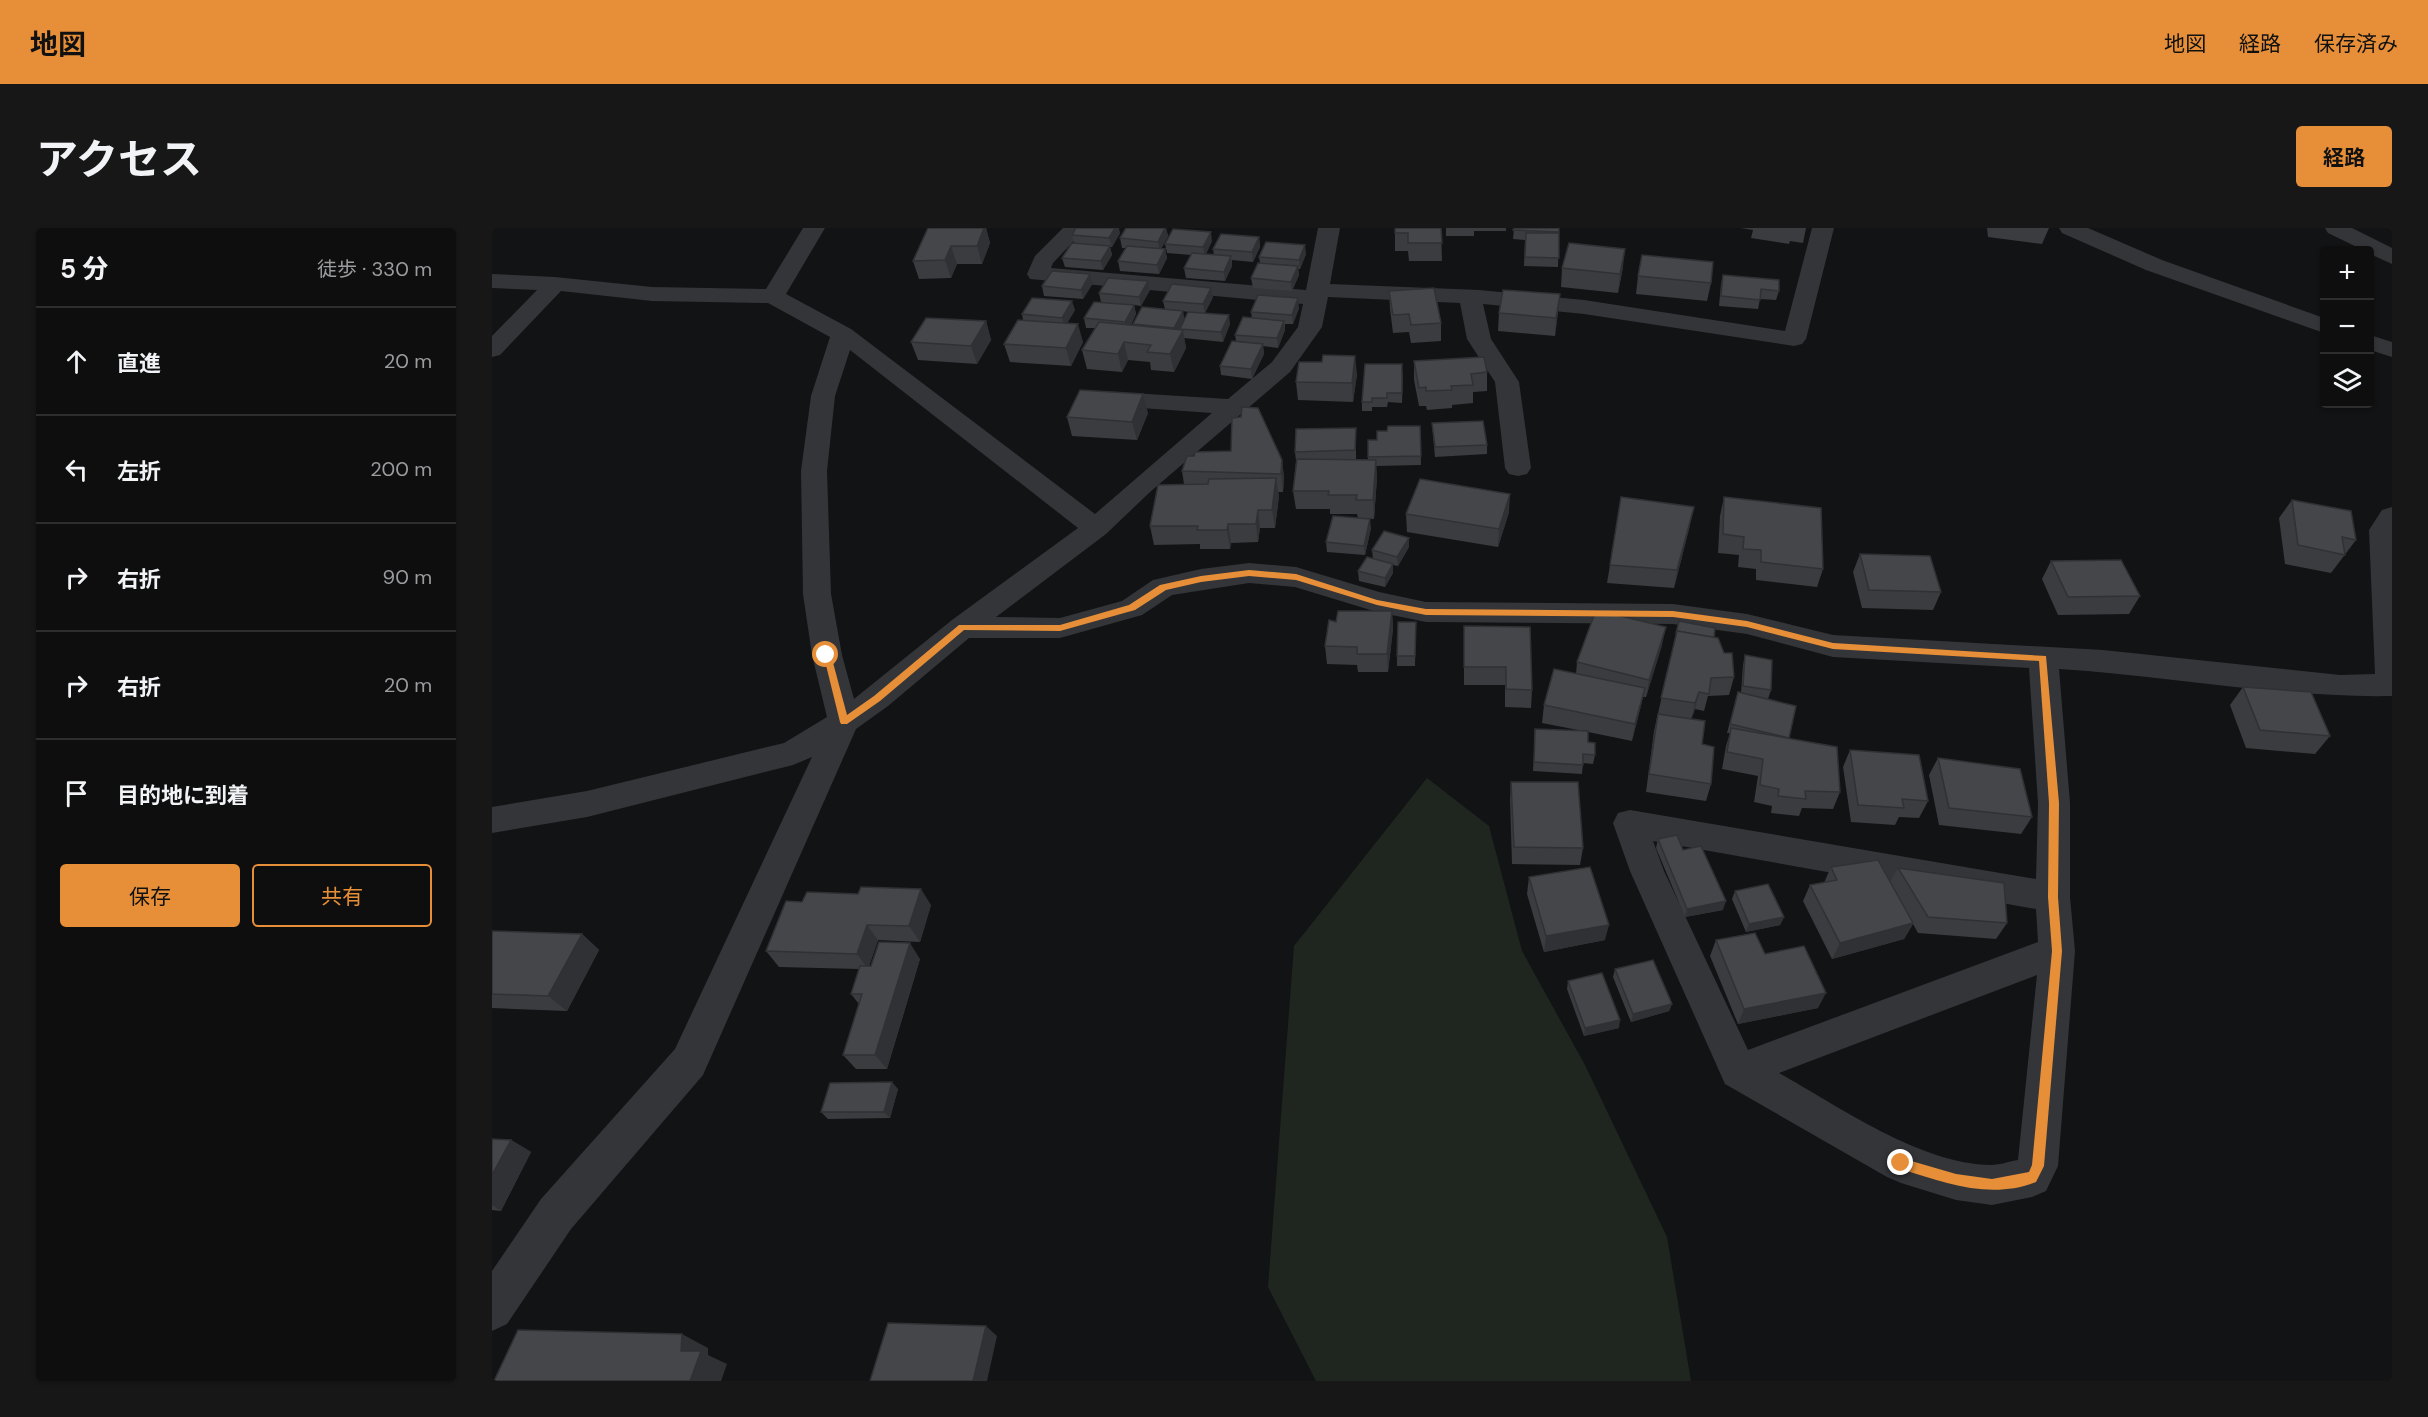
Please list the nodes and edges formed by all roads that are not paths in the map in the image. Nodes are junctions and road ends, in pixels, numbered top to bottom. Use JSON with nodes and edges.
{"nodes":[{"id":1,"x":814,"y":228,"type":"edge"},
{"id":2,"x":1075,"y":228,"type":"edge"},
{"id":3,"x":1329,"y":228,"type":"edge"},
{"id":4,"x":1823,"y":228,"type":"edge"},
{"id":5,"x":2070,"y":228,"type":"edge"},
{"id":6,"x":2336,"y":228,"type":"edge"},
{"id":7,"x":2392,"y":257,"type":"edge"},
{"id":8,"x":492,"y":281,"type":"edge"},
{"id":9,"x":555,"y":284,"type":"junction"},
{"id":10,"x":1318,"y":294,"type":"junction"},
{"id":11,"x":772,"y":296,"type":"junction"},
{"id":12,"x":1470,"y":297,"type":"junction"},
{"id":13,"x":2320,"y":324,"type":"edge"},
{"id":14,"x":843,"y":334,"type":"junction"},
{"id":15,"x":2374,"y":343,"type":"edge"},
{"id":16,"x":492,"y":350,"type":"edge"},
{"id":17,"x":2392,"y":350,"type":"edge"},
{"id":18,"x":1091,"y":397,"type":"edge"},
{"id":19,"x":1235,"y":407,"type":"junction"},
{"id":20,"x":1518,"y":468,"type":"dead end"},
{"id":21,"x":2392,"y":516,"type":"edge"},
{"id":22,"x":1096,"y":528,"type":"junction"},
{"id":23,"x":962,"y":627,"type":"junction"},
{"id":24,"x":2043,"y":658,"type":"junction"},
{"id":25,"x":2391,"y":684,"type":"edge"},
{"id":26,"x":844,"y":722,"type":"junction"},
{"id":27,"x":492,"y":820,"type":"edge"},
{"id":28,"x":2053,"y":897,"type":"junction"},
{"id":29,"x":2057,"y":951,"type":"junction"},
{"id":30,"x":1739,"y":1071,"type":"junction"},
{"id":31,"x":492,"y":1309,"type":"edge"}],
"edges":[{"from":1,"to":11,"type":"street"},
{"from":2,"to":10,"type":"street"},
{"from":3,"to":10,"type":"street"},
{"from":4,"to":12,"type":"street"},
{"from":5,"to":13,"type":"street"},
{"from":6,"to":7,"type":"street"},
{"from":8,"to":9,"type":"street"},
{"from":9,"to":11,"type":"street"},
{"from":9,"to":16,"type":"street"},
{"from":10,"to":12,"type":"street"},
{"from":10,"to":19,"type":"street"},
{"from":11,"to":14,"type":"street"},
{"from":12,"to":20,"type":"street"},
{"from":14,"to":22,"type":"street"},
{"from":14,"to":26,"type":"street"},
{"from":15,"to":17,"type":"street"},
{"from":18,"to":19,"type":"street"},
{"from":19,"to":22,"type":"street"},
{"from":21,"to":25,"type":"street"},
{"from":22,"to":23,"type":"street"},
{"from":23,"to":24,"type":"street"},
{"from":23,"to":26,"type":"street"},
{"from":24,"to":25,"type":"street"},
{"from":24,"to":28,"type":"street"},
{"from":26,"to":27,"type":"street"},
{"from":26,"to":31,"type":"street"},
{"from":28,"to":29,"type":"street"},
{"from":28,"to":30,"type":"street"},
{"from":29,"to":30,"type":"street"},
{"from":29,"to":30,"type":"street"}]}
